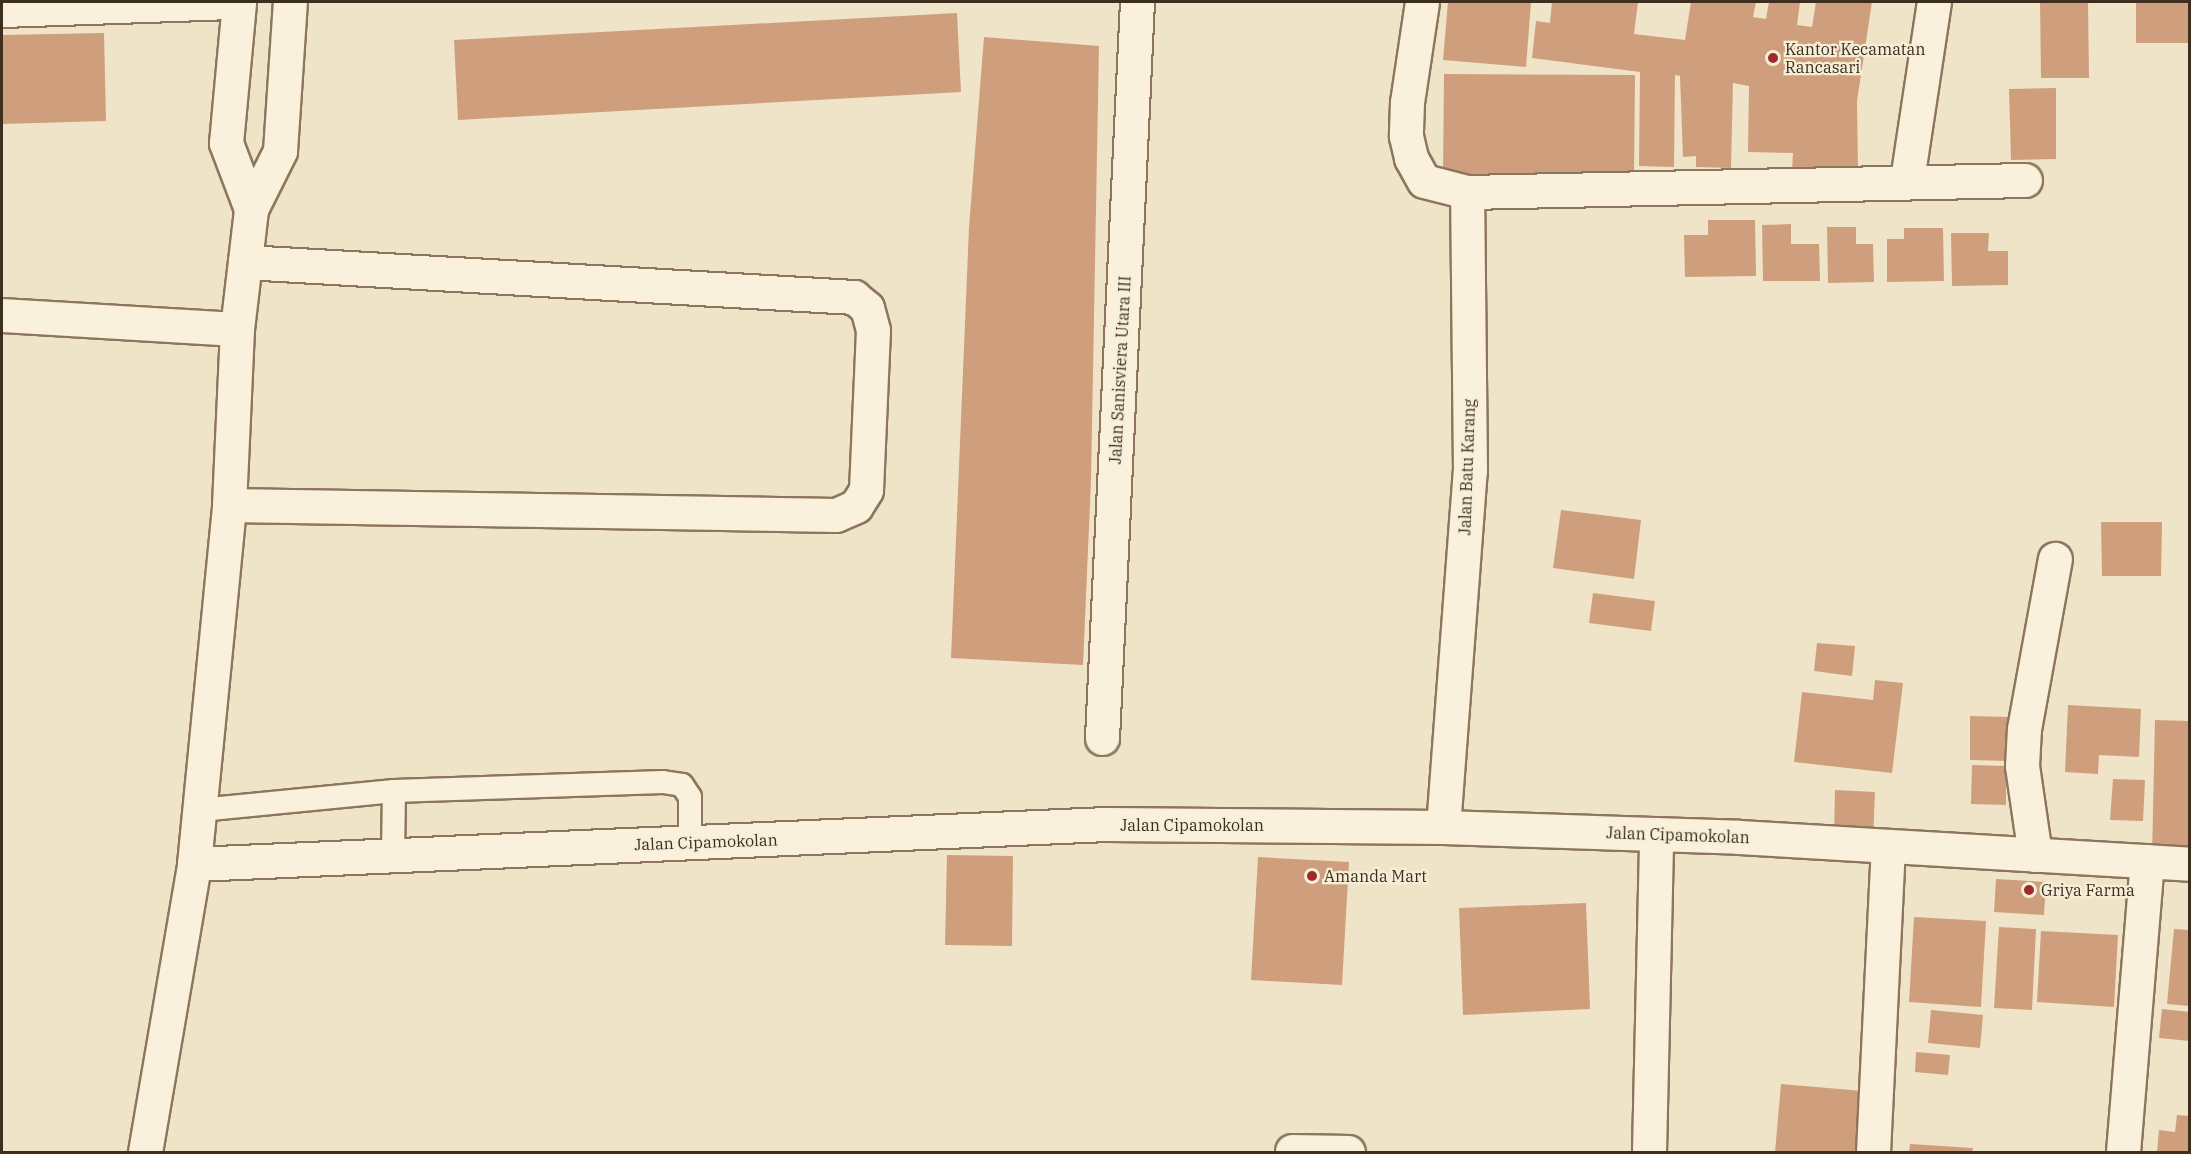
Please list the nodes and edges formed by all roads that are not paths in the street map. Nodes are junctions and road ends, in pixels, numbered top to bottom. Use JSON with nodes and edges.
{"nodes":[{"id":1,"x":230,"y":2,"type":"edge"},
{"id":2,"x":239,"y":2,"type":"edge"},
{"id":3,"x":290,"y":2,"type":"edge"},
{"id":4,"x":1137,"y":2,"type":"edge"},
{"id":5,"x":1422,"y":2,"type":"edge"},
{"id":6,"x":1934,"y":2,"type":"edge"},
{"id":7,"x":44,"y":5,"type":"edge"},
{"id":8,"x":2,"y":10,"type":"edge"},
{"id":9,"x":1907,"y":180,"type":"junction"},
{"id":10,"x":2025,"y":180,"type":"dead end"},
{"id":11,"x":1467,"y":192,"type":"junction"},
{"id":12,"x":251,"y":208,"type":"junction"},
{"id":13,"x":244,"y":262,"type":"junction"},
{"id":14,"x":2,"y":315,"type":"edge"},
{"id":15,"x":237,"y":329,"type":"junction"},
{"id":16,"x":229,"y":505,"type":"junction"},
{"id":17,"x":2055,"y":559,"type":"dead end"},
{"id":18,"x":1102,"y":738,"type":"dead end"},
{"id":19,"x":394,"y":791,"type":"junction"},
{"id":20,"x":200,"y":810,"type":"junction"},
{"id":21,"x":1443,"y":827,"type":"junction"},
{"id":22,"x":1656,"y":834,"type":"junction"},
{"id":23,"x":690,"y":842,"type":"junction"},
{"id":24,"x":1888,"y":846,"type":"junction"},
{"id":25,"x":393,"y":855,"type":"junction"},
{"id":26,"x":2035,"y":855,"type":"junction"},
{"id":27,"x":2147,"y":861,"type":"junction"},
{"id":28,"x":194,"y":864,"type":"junction"},
{"id":29,"x":2190,"y":864,"type":"edge"},
{"id":30,"x":1292,"y":1151,"type":"dead end"},
{"id":31,"x":145,"y":1152,"type":"edge"},
{"id":32,"x":1348,"y":1152,"type":"edge"},
{"id":33,"x":1649,"y":1152,"type":"edge"},
{"id":34,"x":1873,"y":1152,"type":"edge"},
{"id":35,"x":2123,"y":1152,"type":"edge"}],
"edges":[{"from":1,"to":7,"type":"street"},
{"from":2,"to":12,"type":"street"},
{"from":3,"to":12,"type":"street"},
{"from":4,"to":18,"type":"street","name":"Jalan Sanisviera Utara III"},
{"from":5,"to":11,"type":"street"},
{"from":6,"to":9,"type":"street"},
{"from":7,"to":8,"type":"street"},
{"from":9,"to":10,"type":"street"},
{"from":9,"to":11,"type":"street"},
{"from":11,"to":21,"type":"street","name":"Jalan Batu Karang"},
{"from":12,"to":13,"type":"street"},
{"from":13,"to":15,"type":"street"},
{"from":13,"to":16,"type":"street"},
{"from":14,"to":15,"type":"street"},
{"from":15,"to":16,"type":"street"},
{"from":16,"to":20,"type":"street"},
{"from":17,"to":26,"type":"street"},
{"from":19,"to":20,"type":"lane"},
{"from":19,"to":23,"type":"lane"},
{"from":19,"to":25,"type":"lane"},
{"from":20,"to":28,"type":"street"},
{"from":21,"to":22,"type":"street","name":"Jalan Cipamokolan"},
{"from":21,"to":23,"type":"street","name":"Jalan Cipamokolan"},
{"from":22,"to":24,"type":"street","name":"Jalan Cipamokolan"},
{"from":22,"to":33,"type":"street"},
{"from":23,"to":25,"type":"street","name":"Jalan Cipamokolan"},
{"from":24,"to":26,"type":"street","name":"Jalan Cipamokolan"},
{"from":24,"to":34,"type":"street"},
{"from":25,"to":28,"type":"street","name":"Jalan Cipamokolan"},
{"from":26,"to":27,"type":"street","name":"Jalan Cipamokolan"},
{"from":27,"to":29,"type":"street","name":"Jalan Cipamokolan"},
{"from":27,"to":35,"type":"street"},
{"from":28,"to":31,"type":"street"},
{"from":30,"to":32,"type":"street"}]}
